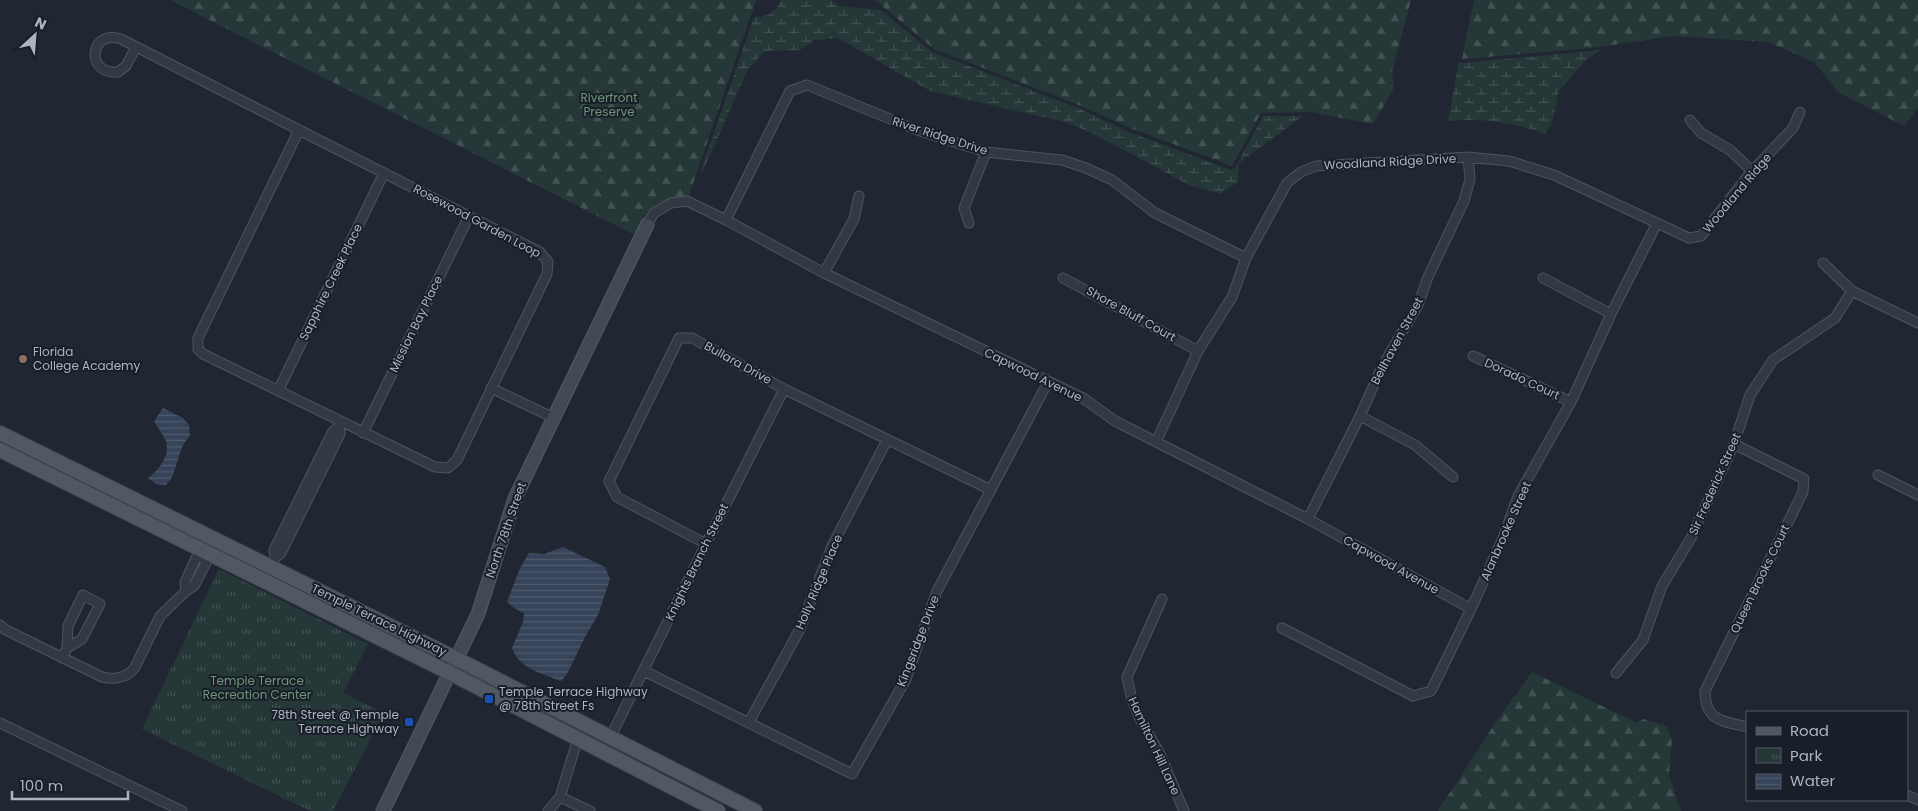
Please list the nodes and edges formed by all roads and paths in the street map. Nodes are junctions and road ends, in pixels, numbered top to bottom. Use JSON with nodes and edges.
{"nodes":[{"id":1,"x":136,"y":47,"type":"junction"},
{"id":2,"x":1800,"y":112,"type":"dead end"},
{"id":3,"x":1690,"y":120,"type":"dead end"},
{"id":4,"x":299,"y":130,"type":"junction"},
{"id":5,"x":986,"y":152,"type":"junction"},
{"id":6,"x":1468,"y":157,"type":"junction"},
{"id":7,"x":1752,"y":172,"type":"junction"},
{"id":8,"x":384,"y":173,"type":"junction"},
{"id":9,"x":859,"y":196,"type":"dead end"},
{"id":10,"x":469,"y":216,"type":"junction"},
{"id":11,"x":726,"y":220,"type":"junction"},
{"id":12,"x":1657,"y":222,"type":"junction"},
{"id":13,"x":969,"y":223,"type":"dead end"},
{"id":14,"x":647,"y":224,"type":"joint"},
{"id":15,"x":1246,"y":258,"type":"junction"},
{"id":16,"x":1824,"y":263,"type":"dead end"},
{"id":17,"x":824,"y":273,"type":"junction"},
{"id":18,"x":1063,"y":278,"type":"dead end"},
{"id":19,"x":1543,"y":278,"type":"dead end"},
{"id":20,"x":1852,"y":291,"type":"junction"},
{"id":21,"x":1611,"y":314,"type":"junction"},
{"id":22,"x":1918,"y":323,"type":"edge"},
{"id":23,"x":1198,"y":351,"type":"junction"},
{"id":24,"x":1473,"y":356,"type":"dead end"},
{"id":25,"x":1048,"y":382,"type":"junction"},
{"id":26,"x":491,"y":388,"type":"junction"},
{"id":27,"x":784,"y":389,"type":"junction"},
{"id":28,"x":278,"y":391,"type":"junction"},
{"id":29,"x":1571,"y":402,"type":"junction"},
{"id":30,"x":1360,"y":416,"type":"junction"},
{"id":31,"x":554,"y":418,"type":"junction"},
{"id":32,"x":340,"y":425,"type":"junction"},
{"id":33,"x":0,"y":433,"type":"edge"},
{"id":34,"x":363,"y":433,"type":"junction"},
{"id":35,"x":887,"y":440,"type":"junction"},
{"id":36,"x":1156,"y":442,"type":"junction"},
{"id":37,"x":1734,"y":444,"type":"junction"},
{"id":38,"x":0,"y":450,"type":"edge"},
{"id":39,"x":1878,"y":475,"type":"dead end"},
{"id":40,"x":1453,"y":477,"type":"dead end"},
{"id":41,"x":991,"y":490,"type":"junction"},
{"id":42,"x":1918,"y":495,"type":"edge"},
{"id":43,"x":1308,"y":519,"type":"junction"},
{"id":44,"x":706,"y":544,"type":"junction"},
{"id":45,"x":203,"y":554,"type":"junction"},
{"id":46,"x":273,"y":562,"type":"junction"},
{"id":47,"x":1162,"y":599,"type":"dead end"},
{"id":48,"x":1471,"y":609,"type":"junction"},
{"id":49,"x":0,"y":625,"type":"edge"},
{"id":50,"x":1282,"y":628,"type":"dead end"},
{"id":51,"x":67,"y":648,"type":"junction"},
{"id":52,"x":62,"y":658,"type":"junction"},
{"id":53,"x":457,"y":659,"type":"junction"},
{"id":54,"x":644,"y":671,"type":"junction"},
{"id":55,"x":450,"y":673,"type":"junction"},
{"id":56,"x":1616,"y":673,"type":"dead end"},
{"id":57,"x":749,"y":722,"type":"junction"},
{"id":58,"x":0,"y":723,"type":"edge"},
{"id":59,"x":1746,"y":727,"type":"edge"},
{"id":60,"x":611,"y":736,"type":"junction"},
{"id":61,"x":578,"y":738,"type":"junction"},
{"id":62,"x":604,"y":751,"type":"junction"},
{"id":63,"x":560,"y":797,"type":"junction"},
{"id":64,"x":709,"y":809,"type":"edge"},
{"id":65,"x":182,"y":811,"type":"edge"},
{"id":66,"x":383,"y":811,"type":"edge"},
{"id":67,"x":548,"y":811,"type":"edge"},
{"id":68,"x":590,"y":811,"type":"edge"},
{"id":69,"x":737,"y":811,"type":"edge"},
{"id":70,"x":755,"y":811,"type":"edge"},
{"id":71,"x":1184,"y":811,"type":"edge"}],
"edges":[{"from":1,"to":1,"type":"street","name":"Rosewood Garden Loop"},
{"from":1,"to":4,"type":"street","name":"Rosewood Garden Loop"},
{"from":2,"to":7,"type":"street","name":"Woodland Ridge"},
{"from":3,"to":7,"type":"street"},
{"from":4,"to":8,"type":"street","name":"Rosewood Garden Loop"},
{"from":4,"to":28,"type":"street"},
{"from":5,"to":11,"type":"street","name":"River Ridge Drive"},
{"from":5,"to":13,"type":"street"},
{"from":5,"to":15,"type":"street","name":"River Ridge Drive"},
{"from":6,"to":12,"type":"street","name":"Woodland Ridge Drive"},
{"from":6,"to":15,"type":"street","name":"Woodland Ridge Drive"},
{"from":6,"to":30,"type":"street","name":"Bellhaven Street"},
{"from":7,"to":12,"type":"street","name":"Woodland Ridge"},
{"from":8,"to":10,"type":"street","name":"Rosewood Garden Loop"},
{"from":8,"to":28,"type":"street","name":"Sapphire Creek Place"},
{"from":9,"to":17,"type":"street"},
{"from":10,"to":26,"type":"street","name":"Rosewood Garden Loop"},
{"from":10,"to":34,"type":"street","name":"Mission Bay Place"},
{"from":11,"to":14,"type":"street","name":"Capwood Avenue"},
{"from":11,"to":17,"type":"street","name":"Capwood Avenue"},
{"from":12,"to":21,"type":"street","name":"Alanbrooke Street"},
{"from":14,"to":31,"type":"street","name":"North 78th Street"},
{"from":15,"to":23,"type":"street","name":"Woodland Ridge Drive"},
{"from":16,"to":20,"type":"street"},
{"from":17,"to":25,"type":"street","name":"Capwood Avenue"},
{"from":18,"to":23,"type":"street","name":"Shore Bluff Court"},
{"from":19,"to":21,"type":"street"},
{"from":20,"to":22,"type":"street"},
{"from":20,"to":37,"type":"street","name":"Sir Frederick Street"},
{"from":21,"to":29,"type":"street","name":"Alanbrooke Street"},
{"from":23,"to":36,"type":"street","name":"Woodland Ridge Drive"},
{"from":24,"to":29,"type":"street","name":"Dorado Court"},
{"from":25,"to":36,"type":"street","name":"Capwood Avenue"},
{"from":25,"to":41,"type":"street","name":"Kingsridge Drive"},
{"from":26,"to":31,"type":"street"},
{"from":26,"to":34,"type":"street","name":"Rosewood Garden Loop"},
{"from":27,"to":35,"type":"street","name":"Bullara Drive"},
{"from":27,"to":44,"type":"street","name":"Knights Branch Street"},
{"from":27,"to":44,"type":"street","name":"Bullara Drive"},
{"from":28,"to":32,"type":"street"},
{"from":29,"to":48,"type":"street","name":"Alanbrooke Street"},
{"from":30,"to":40,"type":"street"},
{"from":30,"to":43,"type":"street","name":"Bellhaven Street"},
{"from":31,"to":53,"type":"street","name":"North 78th Street"},
{"from":32,"to":34,"type":"street"},
{"from":32,"to":46,"type":"street"},
{"from":33,"to":46,"type":"main road","name":"Temple Terrace Highway"},
{"from":35,"to":41,"type":"street","name":"Bullara Drive"},
{"from":35,"to":57,"type":"street","name":"Holly Ridge Place"},
{"from":36,"to":43,"type":"street","name":"Capwood Avenue"},
{"from":37,"to":56,"type":"street","name":"Sir Frederick Street"},
{"from":37,"to":59,"type":"street","name":"Queen Brooks Court"},
{"from":38,"to":45,"type":"main road","name":"Temple Terrace Highway"},
{"from":39,"to":42,"type":"street"},
{"from":41,"to":57,"type":"street","name":"Kingsridge Drive"},
{"from":43,"to":48,"type":"street","name":"Capwood Avenue"},
{"from":44,"to":54,"type":"street","name":"Knights Branch Street"},
{"from":45,"to":46,"type":"main road"},
{"from":45,"to":52,"type":"street"},
{"from":45,"to":55,"type":"main road","name":"Temple Terrace Highway"},
{"from":46,"to":53,"type":"main road","name":"Temple Terrace Highway"},
{"from":47,"to":71,"type":"street","name":"Hamilton Hill Lane"},
{"from":48,"to":50,"type":"street","name":"Alanbrooke Street"},
{"from":49,"to":52,"type":"street"},
{"from":51,"to":51,"type":"street"},
{"from":51,"to":52,"type":"street"},
{"from":53,"to":55,"type":"street","name":"North 78th Street"},
{"from":53,"to":60,"type":"main road","name":"Temple Terrace Highway"},
{"from":54,"to":57,"type":"street","name":"Kingsridge Drive"},
{"from":54,"to":60,"type":"street","name":"Knights Branch Street"},
{"from":55,"to":61,"type":"main road","name":"Temple Terrace Highway"},
{"from":55,"to":66,"type":"street","name":"North 78th Street"},
{"from":58,"to":65,"type":"street"},
{"from":60,"to":62,"type":"main road"},
{"from":60,"to":70,"type":"main road","name":"Temple Terrace Highway"},
{"from":61,"to":62,"type":"main road","name":"Temple Terrace Highway"},
{"from":61,"to":63,"type":"street"},
{"from":62,"to":64,"type":"main road","name":"Temple Terrace Highway"},
{"from":63,"to":67,"type":"street"},
{"from":63,"to":68,"type":"street"},
{"from":64,"to":69,"type":"main road"}]}
